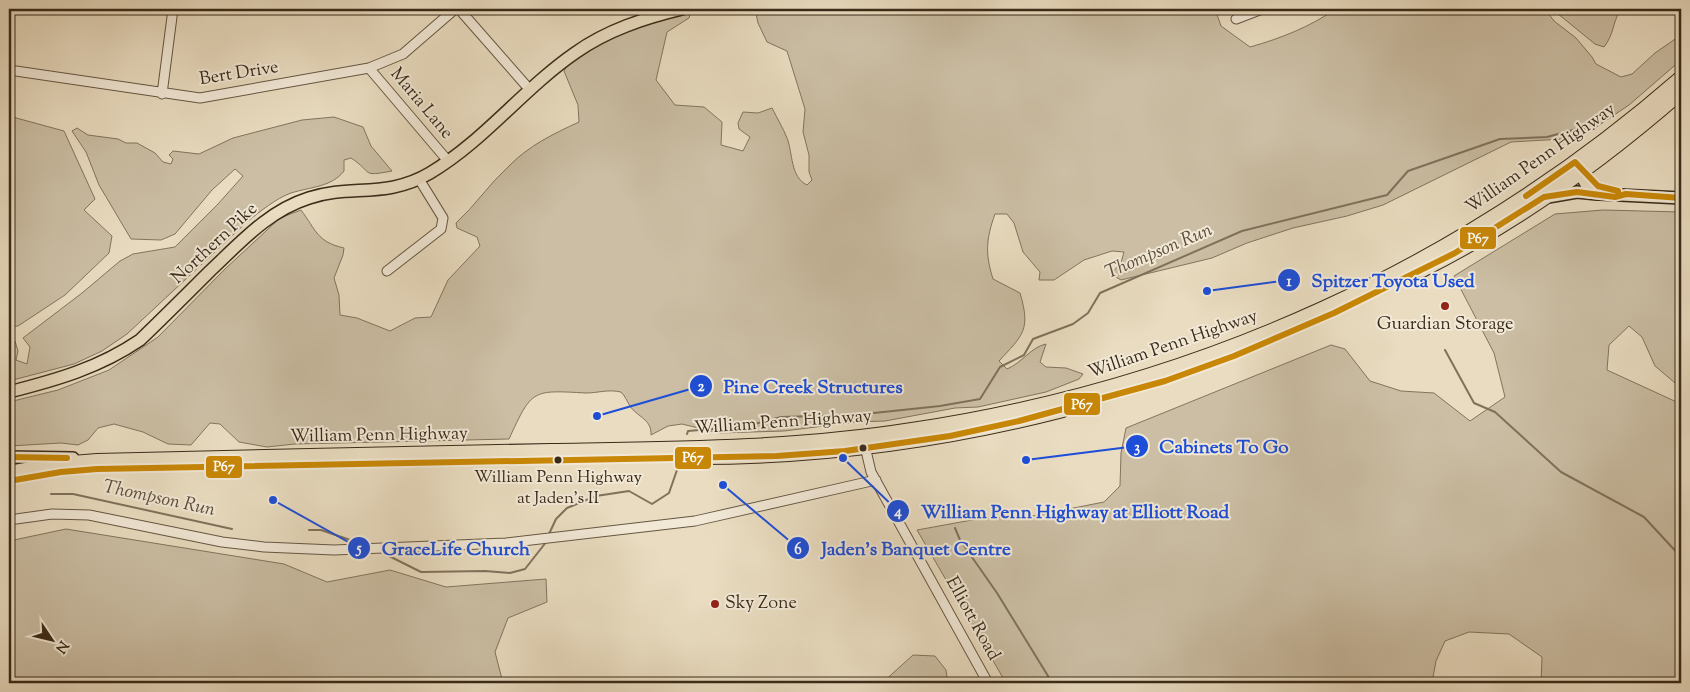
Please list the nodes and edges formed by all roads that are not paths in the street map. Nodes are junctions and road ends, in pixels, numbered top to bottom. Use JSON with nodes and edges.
{"nodes":[{"id":1,"x":173,"y":9,"type":"edge"},
{"id":2,"x":454,"y":9,"type":"edge"},
{"id":3,"x":459,"y":9,"type":"edge"},
{"id":4,"x":682,"y":9,"type":"edge"},
{"id":5,"x":1262,"y":9,"type":"edge"},
{"id":6,"x":1236,"y":19,"type":"dead end"},
{"id":7,"x":369,"y":68,"type":"junction"},
{"id":8,"x":9,"y":70,"type":"edge"},
{"id":9,"x":1681,"y":78,"type":"edge"},
{"id":10,"x":530,"y":90,"type":"junction"},
{"id":11,"x":1681,"y":92,"type":"edge"},
{"id":12,"x":162,"y":94,"type":"junction"},
{"id":13,"x":448,"y":161,"type":"junction"},
{"id":14,"x":1579,"y":168,"type":"junction"},
{"id":15,"x":420,"y":179,"type":"junction"},
{"id":16,"x":1600,"y":194,"type":"junction"},
{"id":17,"x":1626,"y":194,"type":"junction"},
{"id":18,"x":1544,"y":198,"type":"junction"},
{"id":19,"x":1681,"y":198,"type":"edge"},
{"id":20,"x":387,"y":272,"type":"dead end"},
{"id":21,"x":9,"y":392,"type":"edge"},
{"id":22,"x":864,"y":443,"type":"junction"},
{"id":23,"x":9,"y":457,"type":"edge"},
{"id":24,"x":117,"y":460,"type":"junction"},
{"id":25,"x":9,"y":473,"type":"edge"},
{"id":26,"x":876,"y":480,"type":"junction"},
{"id":27,"x":9,"y":481,"type":"edge"},
{"id":28,"x":9,"y":520,"type":"edge"},
{"id":29,"x":988,"y":683,"type":"edge"}],
"edges":[{"from":1,"to":12,"type":"street"},
{"from":2,"to":7,"type":"street","name":"Bert Drive"},
{"from":3,"to":10,"type":"street"},
{"from":4,"to":10,"type":"main road","name":"Northern Pike"},
{"from":5,"to":6,"type":"street"},
{"from":7,"to":12,"type":"street","name":"Bert Drive"},
{"from":7,"to":13,"type":"street","name":"Maria Lane"},
{"from":8,"to":12,"type":"street","name":"Bert Drive"},
{"from":9,"to":14,"type":"highway","name":"William Penn Highway"},
{"from":10,"to":13,"type":"main road","name":"Northern Pike"},
{"from":11,"to":14,"type":"highway","name":"William Penn Highway"},
{"from":13,"to":15,"type":"main road","name":"Northern Pike"},
{"from":14,"to":16,"type":"main road"},
{"from":14,"to":17,"type":"main road"},
{"from":14,"to":18,"type":"highway","name":"William Penn Highway"},
{"from":14,"to":22,"type":"highway","name":"William Penn Highway"},
{"from":15,"to":20,"type":"street"},
{"from":15,"to":21,"type":"main road","name":"Northern Pike"},
{"from":16,"to":17,"type":"main road"},
{"from":16,"to":18,"type":"main road"},
{"from":17,"to":19,"type":"main road"},
{"from":18,"to":22,"type":"highway","name":"William Penn Highway"},
{"from":22,"to":24,"type":"highway","name":"William Penn Highway"},
{"from":22,"to":26,"type":"street","name":"Elliott Road"},
{"from":22,"to":27,"type":"highway","name":"William Penn Highway"},
{"from":23,"to":24,"type":"main road"},
{"from":24,"to":25,"type":"highway","name":"William Penn Highway"},
{"from":26,"to":28,"type":"street"},
{"from":26,"to":29,"type":"street","name":"Elliott Road"}]}
